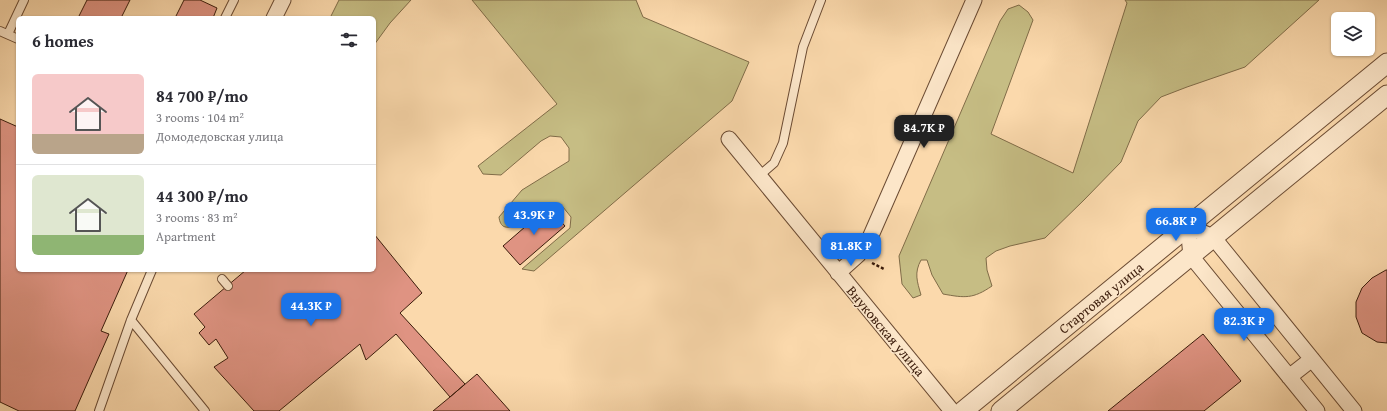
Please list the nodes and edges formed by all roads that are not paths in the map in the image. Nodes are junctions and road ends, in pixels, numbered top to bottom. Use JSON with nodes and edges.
{"nodes":[{"id":1,"x":24,"y":0,"type":"edge"},
{"id":2,"x":234,"y":0,"type":"edge"},
{"id":3,"x":283,"y":0,"type":"edge"},
{"id":4,"x":821,"y":0,"type":"edge"},
{"id":5,"x":974,"y":0,"type":"edge"},
{"id":6,"x":226,"y":16,"type":"edge"},
{"id":7,"x":275,"y":16,"type":"edge"},
{"id":8,"x":4,"y":32,"type":"edge"},
{"id":9,"x":16,"y":38,"type":"edge"},
{"id":10,"x":1387,"y":64,"type":"edge"},
{"id":11,"x":1387,"y":95,"type":"edge"},
{"id":12,"x":729,"y":140,"type":"dead end"},
{"id":13,"x":759,"y":176,"type":"junction"},
{"id":14,"x":1188,"y":226,"type":"junction"},
{"id":15,"x":1213,"y":237,"type":"junction"},
{"id":16,"x":1191,"y":256,"type":"junction"},
{"id":17,"x":151,"y":272,"type":"edge"},
{"id":18,"x":838,"y":273,"type":"junction"},
{"id":19,"x":131,"y":320,"type":"junction"},
{"id":20,"x":1312,"y":358,"type":"junction"},
{"id":21,"x":1289,"y":377,"type":"junction"},
{"id":22,"x":99,"y":411,"type":"edge"},
{"id":23,"x":204,"y":411,"type":"edge"},
{"id":24,"x":952,"y":411,"type":"edge"},
{"id":25,"x":963,"y":411,"type":"edge"},
{"id":26,"x":1001,"y":411,"type":"edge"},
{"id":27,"x":1317,"y":411,"type":"edge"},
{"id":28,"x":1354,"y":411,"type":"edge"}],
"edges":[{"from":1,"to":8,"type":"lane"},
{"from":2,"to":6,"type":"lane"},
{"from":3,"to":7,"type":"street"},
{"from":4,"to":13,"type":"lane"},
{"from":5,"to":18,"type":"street"},
{"from":8,"to":9,"type":"lane"},
{"from":10,"to":14,"type":"street","name":"Стартовая улица"},
{"from":11,"to":15,"type":"street","name":"Стартовая улица"},
{"from":12,"to":13,"type":"street","name":"Внуковская улица"},
{"from":13,"to":18,"type":"street","name":"Внуковская улица"},
{"from":14,"to":15,"type":"street"},
{"from":14,"to":16,"type":"street"},
{"from":14,"to":25,"type":"street","name":"Стартовая улица"},
{"from":15,"to":16,"type":"street","name":"Стартовая улица"},
{"from":15,"to":20,"type":"street"},
{"from":16,"to":21,"type":"street"},
{"from":16,"to":26,"type":"street","name":"Стартовая улица"},
{"from":17,"to":19,"type":"lane"},
{"from":18,"to":24,"type":"street","name":"Внуковская улица"},
{"from":19,"to":22,"type":"lane"},
{"from":19,"to":23,"type":"lane"},
{"from":20,"to":21,"type":"street"},
{"from":20,"to":28,"type":"street"},
{"from":21,"to":27,"type":"street"}]}
